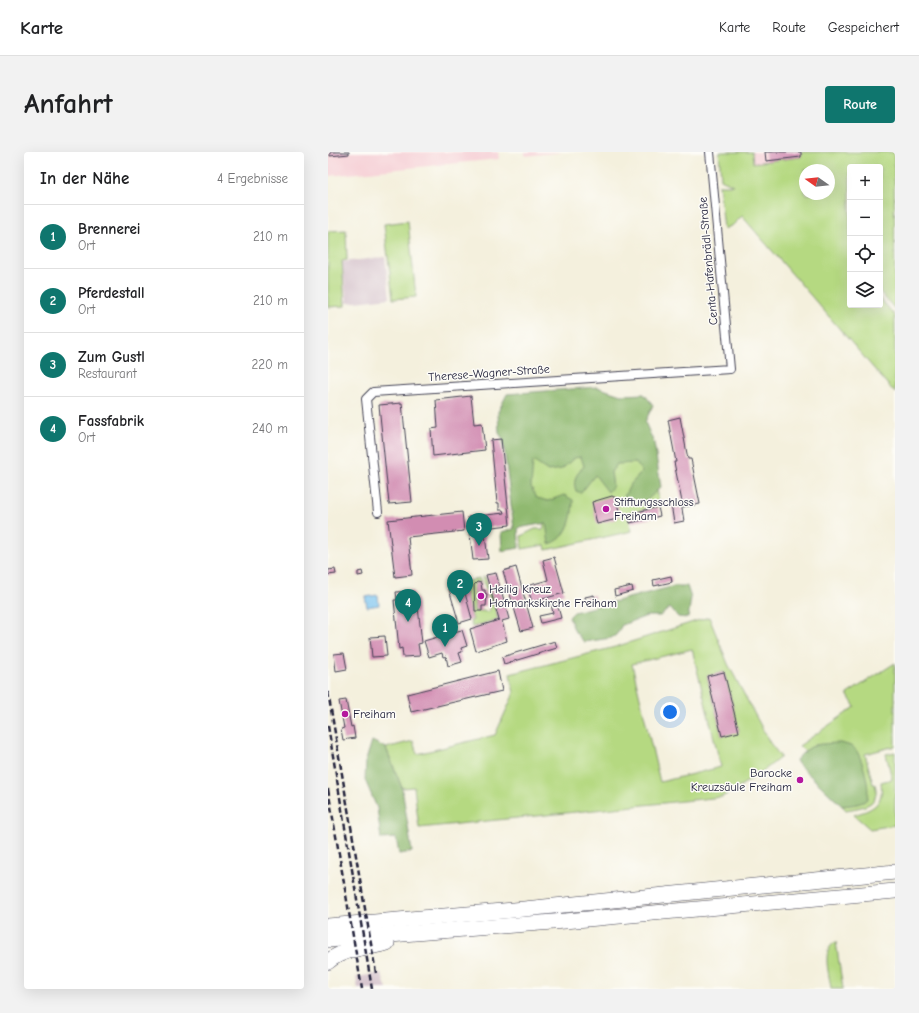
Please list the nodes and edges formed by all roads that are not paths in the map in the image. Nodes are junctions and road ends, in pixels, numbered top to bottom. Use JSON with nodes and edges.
{"nodes":[{"id":1,"x":710,"y":152,"type":"edge"},
{"id":2,"x":730,"y":369,"type":"joint"},
{"id":3,"x":378,"y":512,"type":"dead end"},
{"id":4,"x":895,"y":872,"type":"edge"},
{"id":5,"x":895,"y":891,"type":"edge"},
{"id":6,"x":328,"y":926,"type":"edge"},
{"id":7,"x":418,"y":933,"type":"junction"},
{"id":8,"x":328,"y":940,"type":"edge"},
{"id":9,"x":328,"y":962,"type":"edge"}],
"edges":[{"from":1,"to":2,"type":"street","name":"Centa-Hafenbrädl-Straße"},
{"from":2,"to":3,"type":"street","name":"Therese-Wagner-Straße"},
{"from":4,"to":6,"type":"highway"},
{"from":5,"to":7,"type":"highway"},
{"from":7,"to":8,"type":"highway"},
{"from":7,"to":9,"type":"highway"}]}
